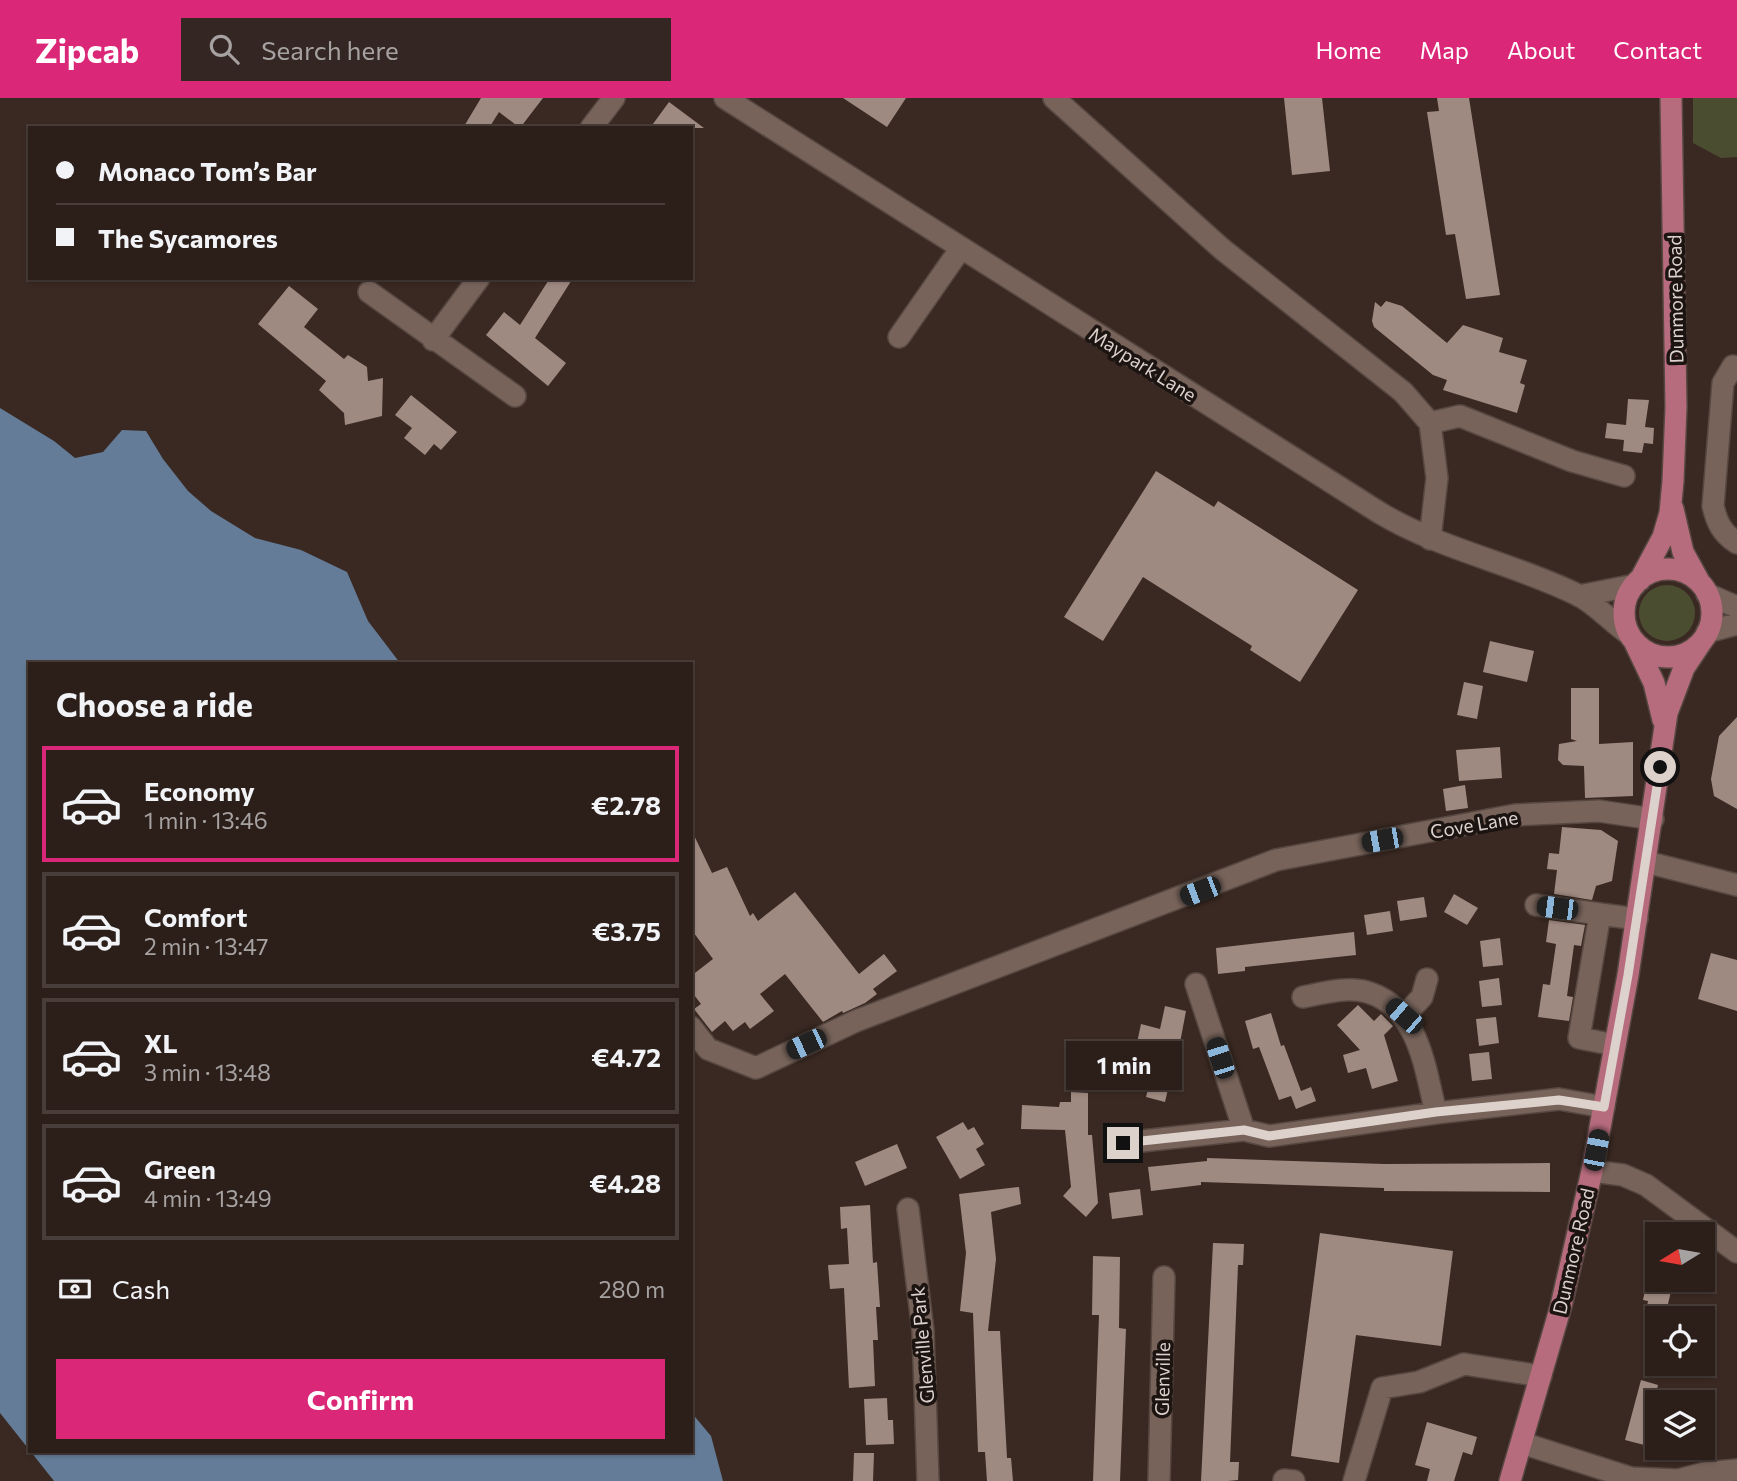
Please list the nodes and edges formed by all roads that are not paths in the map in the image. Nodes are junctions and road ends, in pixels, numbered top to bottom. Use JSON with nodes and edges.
{"nodes":[{"id":1,"x":614,"y":98,"type":"edge"},
{"id":2,"x":725,"y":98,"type":"edge"},
{"id":3,"x":1054,"y":98,"type":"edge"},
{"id":4,"x":1671,"y":98,"type":"edge"},
{"id":5,"x":593,"y":126,"type":"edge"},
{"id":6,"x":961,"y":248,"type":"junction"},
{"id":7,"x":478,"y":280,"type":"edge"},
{"id":8,"x":369,"y":292,"type":"dead end"},
{"id":9,"x":898,"y":337,"type":"dead end"},
{"id":10,"x":433,"y":340,"type":"junction"},
{"id":11,"x":1733,"y":366,"type":"dead end"},
{"id":12,"x":515,"y":396,"type":"dead end"},
{"id":13,"x":1430,"y":423,"type":"junction"},
{"id":14,"x":1624,"y":476,"type":"dead end"},
{"id":15,"x":1672,"y":499,"type":"junction"},
{"id":16,"x":1430,"y":539,"type":"junction"},
{"id":17,"x":1737,"y":543,"type":"edge"},
{"id":18,"x":1637,"y":582,"type":"junction"},
{"id":19,"x":1704,"y":589,"type":"junction"},
{"id":20,"x":1579,"y":596,"type":"junction"},
{"id":21,"x":1737,"y":607,"type":"edge"},
{"id":22,"x":1737,"y":625,"type":"edge"},
{"id":23,"x":1631,"y":637,"type":"junction"},
{"id":24,"x":1705,"y":637,"type":"junction"},
{"id":25,"x":1664,"y":726,"type":"junction"},
{"id":26,"x":1653,"y":819,"type":"junction"},
{"id":27,"x":1646,"y":862,"type":"junction"},
{"id":28,"x":1737,"y":886,"type":"edge"},
{"id":29,"x":1536,"y":905,"type":"dead end"},
{"id":30,"x":1600,"y":914,"type":"junction"},
{"id":31,"x":1637,"y":919,"type":"junction"},
{"id":32,"x":1427,"y":979,"type":"dead end"},
{"id":33,"x":1196,"y":984,"type":"dead end"},
{"id":34,"x":1303,"y":997,"type":"dead end"},
{"id":35,"x":1404,"y":1016,"type":"junction"},
{"id":36,"x":693,"y":1030,"type":"edge"},
{"id":37,"x":1615,"y":1045,"type":"junction"},
{"id":38,"x":1604,"y":1107,"type":"junction"},
{"id":39,"x":1436,"y":1112,"type":"junction"},
{"id":40,"x":1244,"y":1130,"type":"junction"},
{"id":41,"x":1123,"y":1143,"type":"dead end"},
{"id":42,"x":1592,"y":1171,"type":"junction"},
{"id":43,"x":908,"y":1209,"type":"dead end"},
{"id":44,"x":1737,"y":1252,"type":"edge"},
{"id":45,"x":1164,"y":1277,"type":"dead end"},
{"id":46,"x":1541,"y":1376,"type":"junction"},
{"id":47,"x":1522,"y":1443,"type":"junction"},
{"id":48,"x":1737,"y":1470,"type":"edge"},
{"id":49,"x":928,"y":1481,"type":"edge"},
{"id":50,"x":1159,"y":1481,"type":"edge"},
{"id":51,"x":1354,"y":1481,"type":"edge"},
{"id":52,"x":1510,"y":1481,"type":"edge"}],
"edges":[{"from":1,"to":5,"type":"street"},
{"from":2,"to":6,"type":"street","name":"Maypark Lane"},
{"from":3,"to":13,"type":"street"},
{"from":4,"to":15,"type":"main road","name":"Dunmore Road"},
{"from":6,"to":9,"type":"street"},
{"from":6,"to":16,"type":"street","name":"Maypark Lane"},
{"from":7,"to":10,"type":"street"},
{"from":8,"to":10,"type":"street"},
{"from":10,"to":12,"type":"street"},
{"from":11,"to":17,"type":"street"},
{"from":13,"to":14,"type":"street"},
{"from":13,"to":16,"type":"street"},
{"from":15,"to":18,"type":"main road","name":"Dunmore Road"},
{"from":15,"to":19,"type":"main road","name":"Dunmore Road"},
{"from":16,"to":20,"type":"street","name":"Maypark Lane"},
{"from":18,"to":19,"type":"main road"},
{"from":18,"to":20,"type":"street"},
{"from":18,"to":23,"type":"main road"},
{"from":19,"to":21,"type":"street"},
{"from":19,"to":24,"type":"main road"},
{"from":20,"to":23,"type":"street","name":"Maypark Lane"},
{"from":22,"to":24,"type":"street"},
{"from":23,"to":24,"type":"main road"},
{"from":23,"to":25,"type":"main road","name":"Dunmore Road"},
{"from":24,"to":25,"type":"main road","name":"Dunmore Road"},
{"from":25,"to":26,"type":"main road","name":"Dunmore Road"},
{"from":26,"to":27,"type":"main road","name":"Dunmore Road"},
{"from":26,"to":36,"type":"street","name":"Cove Lane"},
{"from":27,"to":28,"type":"street"},
{"from":27,"to":31,"type":"main road","name":"Dunmore Road"},
{"from":29,"to":30,"type":"street"},
{"from":30,"to":31,"type":"street"},
{"from":30,"to":37,"type":"street"},
{"from":31,"to":37,"type":"main road","name":"Dunmore Road"},
{"from":32,"to":35,"type":"street"},
{"from":33,"to":40,"type":"street"},
{"from":34,"to":35,"type":"street"},
{"from":35,"to":39,"type":"street"},
{"from":37,"to":38,"type":"main road","name":"Dunmore Road"},
{"from":38,"to":39,"type":"street"},
{"from":38,"to":42,"type":"main road","name":"Dunmore Road"},
{"from":39,"to":40,"type":"street"},
{"from":40,"to":41,"type":"street"},
{"from":42,"to":44,"type":"street"},
{"from":42,"to":46,"type":"main road","name":"Dunmore Road"},
{"from":43,"to":49,"type":"street","name":"Glenville Park"},
{"from":45,"to":50,"type":"street","name":"Glenville"},
{"from":46,"to":47,"type":"main road","name":"Dunmore Road"},
{"from":46,"to":51,"type":"street"},
{"from":47,"to":48,"type":"street"},
{"from":47,"to":52,"type":"main road","name":"Dunmore Road"}]}
